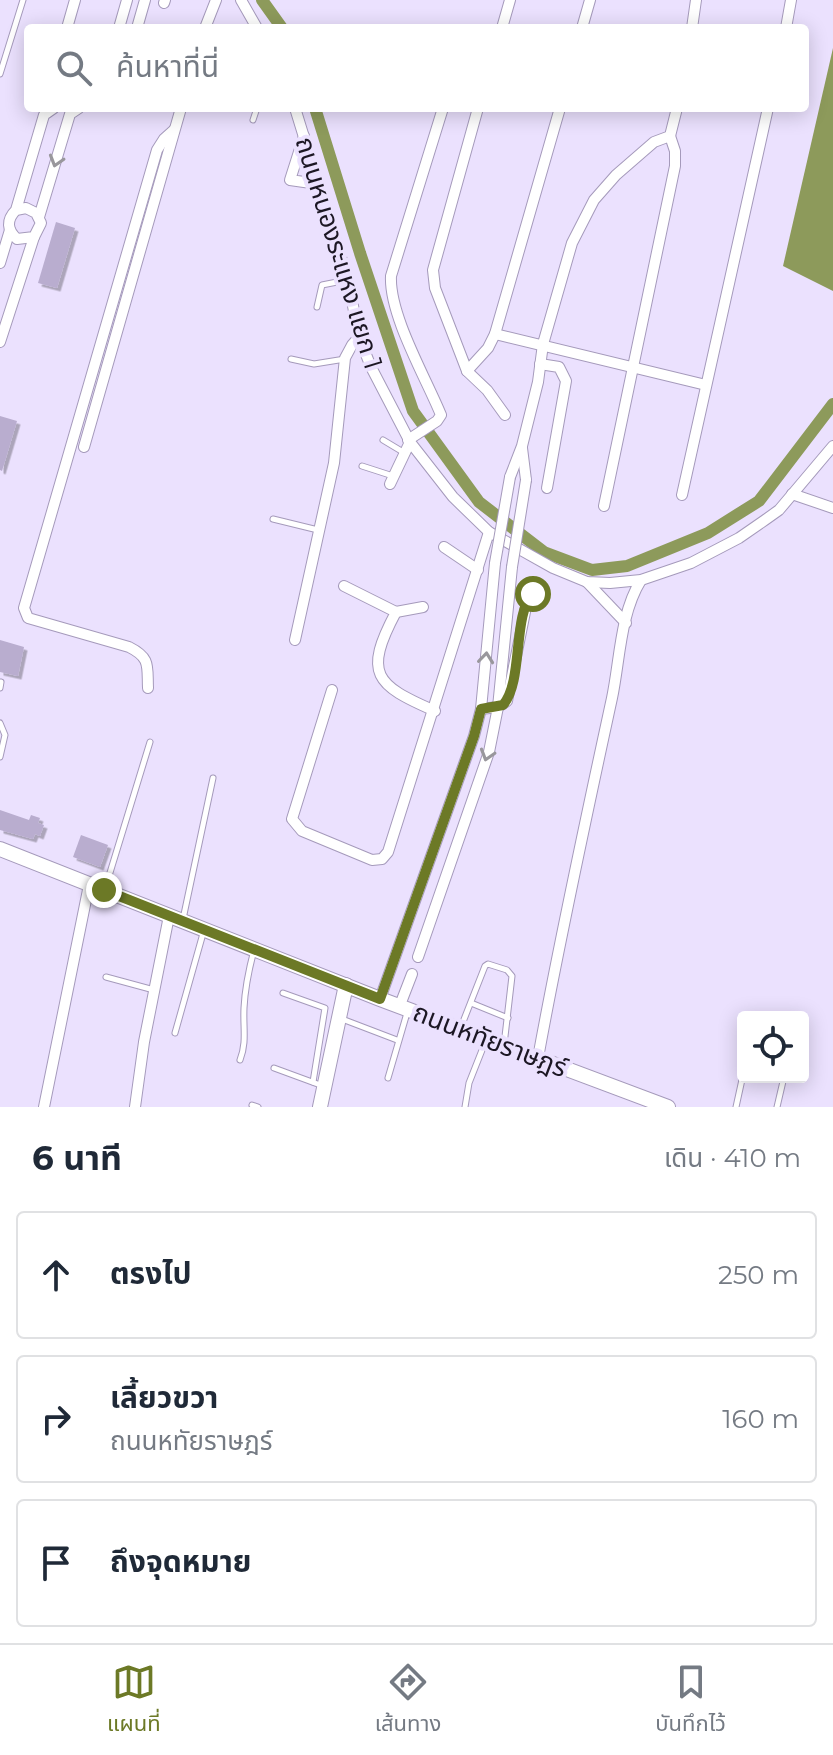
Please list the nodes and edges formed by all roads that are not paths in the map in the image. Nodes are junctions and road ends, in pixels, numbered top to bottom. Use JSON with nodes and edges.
{"nodes":[{"id":1,"x":23,"y":0,"type":"edge"},
{"id":2,"x":75,"y":0,"type":"edge"},
{"id":3,"x":127,"y":0,"type":"edge"},
{"id":4,"x":145,"y":0,"type":"edge"},
{"id":5,"x":216,"y":0,"type":"edge"},
{"id":6,"x":241,"y":0,"type":"edge"},
{"id":7,"x":510,"y":0,"type":"edge"},
{"id":8,"x":590,"y":0,"type":"edge"},
{"id":9,"x":696,"y":0,"type":"edge"},
{"id":10,"x":791,"y":0,"type":"edge"},
{"id":11,"x":68,"y":24,"type":"edge"},
{"id":12,"x":120,"y":24,"type":"edge"},
{"id":13,"x":138,"y":24,"type":"edge"},
{"id":14,"x":207,"y":24,"type":"edge"},
{"id":15,"x":255,"y":24,"type":"edge"},
{"id":16,"x":503,"y":24,"type":"edge"},
{"id":17,"x":583,"y":24,"type":"edge"},
{"id":18,"x":693,"y":24,"type":"edge"},
{"id":19,"x":787,"y":24,"type":"edge"},
{"id":20,"x":0,"y":74,"type":"edge"},
{"id":21,"x":48,"y":112,"type":"edge"},
{"id":22,"x":71,"y":112,"type":"edge"},
{"id":23,"x":180,"y":112,"type":"edge"},
{"id":24,"x":256,"y":112,"type":"edge"},
{"id":25,"x":296,"y":112,"type":"edge"},
{"id":26,"x":442,"y":112,"type":"edge"},
{"id":27,"x":477,"y":112,"type":"edge"},
{"id":28,"x":559,"y":112,"type":"edge"},
{"id":29,"x":676,"y":112,"type":"edge"},
{"id":30,"x":767,"y":112,"type":"edge"},
{"id":31,"x":253,"y":120,"type":"dead end"},
{"id":32,"x":174,"y":130,"type":"junction"},
{"id":33,"x":304,"y":135,"type":"junction"},
{"id":34,"x":670,"y":136,"type":"junction"},
{"id":35,"x":318,"y":184,"type":"junction"},
{"id":36,"x":16,"y":210,"type":"junction"},
{"id":37,"x":39,"y":217,"type":"junction"},
{"id":38,"x":10,"y":230,"type":"junction"},
{"id":39,"x":34,"y":237,"type":"junction"},
{"id":40,"x":0,"y":263,"type":"edge"},
{"id":41,"x":348,"y":280,"type":"junction"},
{"id":42,"x":317,"y":307,"type":"dead end"},
{"id":43,"x":495,"y":334,"type":"junction"},
{"id":44,"x":359,"y":337,"type":"junction"},
{"id":45,"x":0,"y":342,"type":"edge"},
{"id":46,"x":543,"y":344,"type":"junction"},
{"id":47,"x":345,"y":358,"type":"junction"},
{"id":48,"x":291,"y":359,"type":"dead end"},
{"id":49,"x":540,"y":364,"type":"junction"},
{"id":50,"x":633,"y":366,"type":"junction"},
{"id":51,"x":467,"y":371,"type":"junction"},
{"id":52,"x":706,"y":385,"type":"junction"},
{"id":53,"x":505,"y":415,"type":"dead end"},
{"id":54,"x":383,"y":440,"type":"dead end"},
{"id":55,"x":407,"y":445,"type":"junction"},
{"id":56,"x":522,"y":446,"type":"junction"},
{"id":57,"x":833,"y":446,"type":"edge"},
{"id":58,"x":84,"y":447,"type":"dead end"},
{"id":59,"x":362,"y":466,"type":"dead end"},
{"id":60,"x":392,"y":480,"type":"joint"},
{"id":61,"x":547,"y":488,"type":"dead end"},
{"id":62,"x":792,"y":494,"type":"junction"},
{"id":63,"x":682,"y":495,"type":"dead end"},
{"id":64,"x":604,"y":506,"type":"dead end"},
{"id":65,"x":833,"y":508,"type":"edge"},
{"id":66,"x":273,"y":519,"type":"dead end"},
{"id":67,"x":321,"y":530,"type":"junction"},
{"id":68,"x":489,"y":532,"type":"junction"},
{"id":69,"x":444,"y":547,"type":"dead end"},
{"id":70,"x":478,"y":570,"type":"junction"},
{"id":71,"x":641,"y":580,"type":"junction"},
{"id":72,"x":587,"y":582,"type":"junction"},
{"id":73,"x":344,"y":586,"type":"dead end"},
{"id":74,"x":538,"y":593,"type":"dead end"},
{"id":75,"x":423,"y":607,"type":"dead end"},
{"id":76,"x":396,"y":612,"type":"junction"},
{"id":77,"x":626,"y":623,"type":"junction"},
{"id":78,"x":295,"y":640,"type":"dead end"},
{"id":79,"x":148,"y":688,"type":"dead end"},
{"id":80,"x":332,"y":690,"type":"dead end"},
{"id":81,"x":498,"y":707,"type":"junction"},
{"id":82,"x":481,"y":709,"type":"junction"},
{"id":83,"x":435,"y":711,"type":"junction"},
{"id":84,"x":0,"y":723,"type":"edge"},
{"id":85,"x":150,"y":742,"type":"dead end"},
{"id":86,"x":0,"y":757,"type":"edge"},
{"id":87,"x":213,"y":778,"type":"dead end"},
{"id":88,"x":0,"y":849,"type":"edge"},
{"id":89,"x":89,"y":885,"type":"junction"},
{"id":90,"x":104,"y":890,"type":"junction"},
{"id":91,"x":176,"y":918,"type":"junction"},
{"id":92,"x":204,"y":929,"type":"junction"},
{"id":93,"x":402,"y":936,"type":"junction"},
{"id":94,"x":423,"y":942,"type":"junction"},
{"id":95,"x":254,"y":949,"type":"junction"},
{"id":96,"x":418,"y":957,"type":"dead end"},
{"id":97,"x":412,"y":974,"type":"dead end"},
{"id":98,"x":106,"y":977,"type":"dead end"},
{"id":99,"x":346,"y":985,"type":"junction"},
{"id":100,"x":154,"y":990,"type":"junction"},
{"id":101,"x":283,"y":993,"type":"dead end"},
{"id":102,"x":380,"y":999,"type":"junction"},
{"id":103,"x":471,"y":1003,"type":"junction"},
{"id":104,"x":405,"y":1007,"type":"junction"},
{"id":105,"x":339,"y":1017,"type":"junction"},
{"id":106,"x":508,"y":1018,"type":"junction"},
{"id":107,"x":461,"y":1028,"type":"junction"},
{"id":108,"x":175,"y":1033,"type":"dead end"},
{"id":109,"x":486,"y":1037,"type":"junction"},
{"id":110,"x":397,"y":1040,"type":"junction"},
{"id":111,"x":504,"y":1045,"type":"junction"},
{"id":112,"x":538,"y":1058,"type":"junction"},
{"id":113,"x":240,"y":1060,"type":"dead end"},
{"id":114,"x":274,"y":1068,"type":"dead end"},
{"id":115,"x":388,"y":1078,"type":"dead end"},
{"id":116,"x":741,"y":1083,"type":"edge"},
{"id":117,"x":783,"y":1083,"type":"edge"},
{"id":118,"x":318,"y":1084,"type":"junction"},
{"id":119,"x":44,"y":1107,"type":"edge"},
{"id":120,"x":135,"y":1107,"type":"edge"},
{"id":121,"x":320,"y":1107,"type":"edge"},
{"id":122,"x":465,"y":1107,"type":"edge"},
{"id":123,"x":665,"y":1107,"type":"edge"},
{"id":124,"x":736,"y":1107,"type":"edge"},
{"id":125,"x":777,"y":1107,"type":"edge"}],
"edges":[{"from":1,"to":20,"type":"lane"},
{"from":2,"to":11,"type":"street"},
{"from":3,"to":12,"type":"street"},
{"from":4,"to":13,"type":"street"},
{"from":5,"to":14,"type":"street"},
{"from":6,"to":15,"type":"street"},
{"from":7,"to":16,"type":"street"},
{"from":8,"to":17,"type":"street"},
{"from":9,"to":18,"type":"street"},
{"from":10,"to":19,"type":"street"},
{"from":21,"to":36,"type":"street"},
{"from":22,"to":37,"type":"street","one_way":true},
{"from":23,"to":32,"type":"street"},
{"from":24,"to":31,"type":"lane"},
{"from":25,"to":33,"type":"street","name":"ถนนหนองระแหง แยก 1"},
{"from":26,"to":55,"type":"street"},
{"from":27,"to":51,"type":"street"},
{"from":28,"to":43,"type":"street"},
{"from":29,"to":34,"type":"street"},
{"from":30,"to":52,"type":"street"},
{"from":32,"to":58,"type":"street"},
{"from":32,"to":79,"type":"street"},
{"from":33,"to":35,"type":"street","name":"ถนนหนองระแหง แยก 1"},
{"from":33,"to":35,"type":"street"},
{"from":34,"to":46,"type":"street"},
{"from":34,"to":50,"type":"street"},
{"from":35,"to":41,"type":"street","name":"ถนนหนองระแหง แยก 1"},
{"from":36,"to":37,"type":"street"},
{"from":36,"to":38,"type":"street"},
{"from":37,"to":39,"type":"street"},
{"from":38,"to":39,"type":"street"},
{"from":38,"to":40,"type":"street"},
{"from":39,"to":45,"type":"street"},
{"from":41,"to":42,"type":"lane"},
{"from":41,"to":44,"type":"street","name":"ถนนหนองระแหง แยก 1"},
{"from":43,"to":46,"type":"street"},
{"from":43,"to":51,"type":"street"},
{"from":44,"to":47,"type":"street"},
{"from":44,"to":55,"type":"street","name":"ถนนหนองระแหง แยก 1"},
{"from":46,"to":49,"type":"street"},
{"from":46,"to":50,"type":"street"},
{"from":47,"to":48,"type":"lane"},
{"from":47,"to":67,"type":"street"},
{"from":49,"to":56,"type":"street"},
{"from":49,"to":61,"type":"street"},
{"from":50,"to":52,"type":"street"},
{"from":50,"to":64,"type":"street"},
{"from":51,"to":53,"type":"street"},
{"from":52,"to":63,"type":"street"},
{"from":54,"to":55,"type":"lane"},
{"from":55,"to":60,"type":"street"},
{"from":55,"to":68,"type":"street","name":"ถนนหนองระแหง แยก 1"},
{"from":56,"to":81,"type":"street","bridge":true},
{"from":82,"to":56,"type":"street","one_way":true,"bridge":true},
{"from":57,"to":62,"type":"street","name":"ถนนหนองระแหง แยก 1"},
{"from":59,"to":60,"type":"lane"},
{"from":62,"to":65,"type":"street"},
{"from":62,"to":71,"type":"street","name":"ถนนหนองระแหง แยก 1"},
{"from":66,"to":67,"type":"lane"},
{"from":67,"to":78,"type":"street"},
{"from":68,"to":70,"type":"street"},
{"from":68,"to":72,"type":"street","name":"ถนนหนองระแหง แยก 1"},
{"from":69,"to":70,"type":"street"},
{"from":70,"to":83,"type":"street"},
{"from":71,"to":72,"type":"street","name":"ถนนหนองระแหง แยก 1"},
{"from":71,"to":77,"type":"street"},
{"from":72,"to":77,"type":"street"},
{"from":73,"to":76,"type":"street"},
{"from":74,"to":81,"type":"street"},
{"from":75,"to":76,"type":"street"},
{"from":76,"to":83,"type":"street"},
{"from":77,"to":112,"type":"street"},
{"from":80,"to":83,"type":"street"},
{"from":81,"to":82,"type":"street"},
{"from":81,"to":94,"type":"street","one_way":true},
{"from":82,"to":93,"type":"street"},
{"from":84,"to":86,"type":"lane"},
{"from":85,"to":90,"type":"lane"},
{"from":87,"to":91,"type":"lane"},
{"from":88,"to":89,"type":"main road","name":"ถนนหทัยราษฎร์"},
{"from":89,"to":90,"type":"main road","name":"ถนนหทัยราษฎร์"},
{"from":89,"to":119,"type":"street"},
{"from":90,"to":91,"type":"main road","name":"ถนนหทัยราษฎร์"},
{"from":91,"to":92,"type":"main road","name":"ถนนหทัยราษฎร์"},
{"from":91,"to":100,"type":"street"},
{"from":92,"to":95,"type":"main road","name":"ถนนหทัยราษฎร์"},
{"from":92,"to":108,"type":"lane"},
{"from":93,"to":94,"type":"street"},
{"from":93,"to":102,"type":"street"},
{"from":94,"to":96,"type":"street"},
{"from":95,"to":99,"type":"main road","name":"ถนนหทัยราษฎร์"},
{"from":95,"to":113,"type":"lane"},
{"from":97,"to":104,"type":"street"},
{"from":98,"to":100,"type":"lane"},
{"from":99,"to":102,"type":"main road","name":"ถนนหทัยราษฎร์"},
{"from":99,"to":105,"type":"main road"},
{"from":100,"to":120,"type":"street"},
{"from":101,"to":118,"type":"lane"},
{"from":102,"to":104,"type":"main road","name":"ถนนหทัยราษฎร์"},
{"from":103,"to":106,"type":"lane"},
{"from":103,"to":106,"type":"lane"},
{"from":103,"to":107,"type":"lane"},
{"from":104,"to":107,"type":"main road","name":"ถนนหทัยราษฎร์"},
{"from":104,"to":110,"type":"lane"},
{"from":105,"to":110,"type":"lane"},
{"from":105,"to":118,"type":"main road"},
{"from":106,"to":111,"type":"lane"},
{"from":107,"to":109,"type":"main road","name":"ถนนหทัยราษฎร์"},
{"from":109,"to":111,"type":"main road","name":"ถนนหทัยราษฎร์"},
{"from":109,"to":122,"type":"lane"},
{"from":110,"to":115,"type":"lane"},
{"from":111,"to":112,"type":"main road","name":"ถนนหทัยราษฎร์"},
{"from":112,"to":123,"type":"main road","name":"ถนนหทัยราษฎร์"},
{"from":114,"to":118,"type":"lane"},
{"from":116,"to":124,"type":"lane"},
{"from":117,"to":125,"type":"lane"},
{"from":118,"to":121,"type":"main road"}]}
